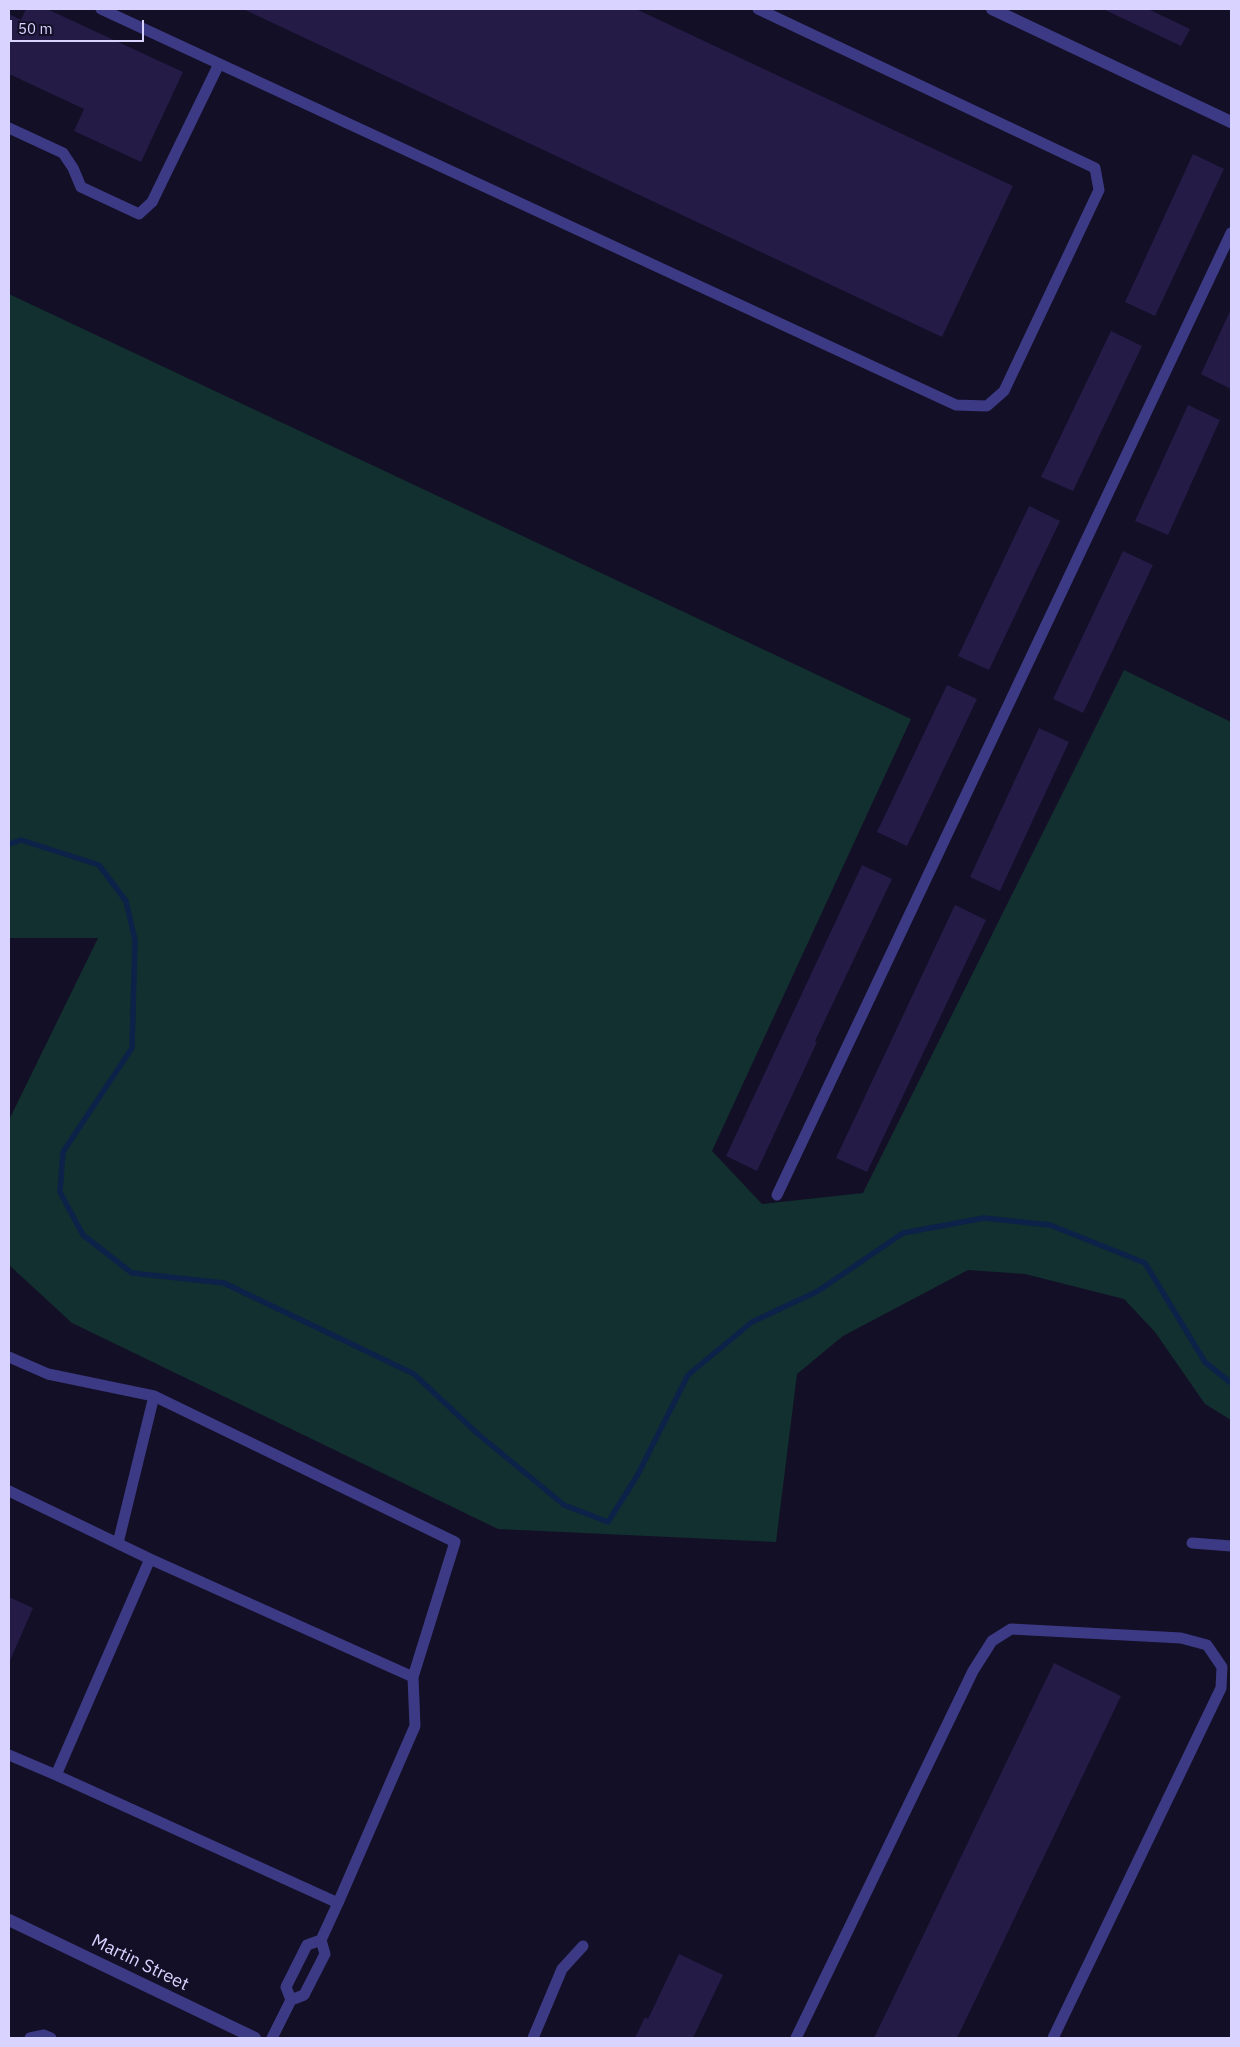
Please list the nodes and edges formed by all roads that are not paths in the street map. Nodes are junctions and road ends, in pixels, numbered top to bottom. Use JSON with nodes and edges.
{"nodes":[{"id":1,"x":101,"y":9,"type":"edge"},
{"id":2,"x":758,"y":9,"type":"edge"},
{"id":3,"x":992,"y":9,"type":"edge"},
{"id":4,"x":219,"y":64,"type":"junction"},
{"id":5,"x":1231,"y":122,"type":"edge"},
{"id":6,"x":9,"y":128,"type":"edge"},
{"id":7,"x":1231,"y":233,"type":"edge"},
{"id":8,"x":778,"y":1195,"type":"dead end"},
{"id":9,"x":9,"y":1357,"type":"edge"},
{"id":10,"x":154,"y":1396,"type":"junction"},
{"id":11,"x":9,"y":1491,"type":"edge"},
{"id":12,"x":118,"y":1543,"type":"junction"},
{"id":13,"x":1192,"y":1543,"type":"dead end"},
{"id":14,"x":1231,"y":1546,"type":"edge"},
{"id":15,"x":150,"y":1559,"type":"junction"},
{"id":16,"x":413,"y":1677,"type":"junction"},
{"id":17,"x":9,"y":1755,"type":"edge"},
{"id":18,"x":56,"y":1775,"type":"junction"},
{"id":19,"x":338,"y":1903,"type":"junction"},
{"id":20,"x":9,"y":1920,"type":"edge"},
{"id":21,"x":321,"y":1940,"type":"junction"},
{"id":22,"x":583,"y":1946,"type":"dead end"},
{"id":23,"x":291,"y":2000,"type":"junction"},
{"id":24,"x":30,"y":2038,"type":"edge"},
{"id":25,"x":51,"y":2038,"type":"edge"},
{"id":26,"x":255,"y":2038,"type":"edge"},
{"id":27,"x":272,"y":2038,"type":"edge"},
{"id":28,"x":534,"y":2038,"type":"edge"},
{"id":29,"x":796,"y":2038,"type":"edge"},
{"id":30,"x":1053,"y":2038,"type":"edge"}],
"edges":[{"from":1,"to":4,"type":"lane"},
{"from":2,"to":4,"type":"lane"},
{"from":3,"to":5,"type":"street"},
{"from":4,"to":6,"type":"lane"},
{"from":7,"to":8,"type":"lane"},
{"from":9,"to":10,"type":"lane"},
{"from":10,"to":12,"type":"lane"},
{"from":10,"to":16,"type":"lane"},
{"from":11,"to":12,"type":"lane"},
{"from":12,"to":15,"type":"lane"},
{"from":13,"to":14,"type":"lane"},
{"from":15,"to":16,"type":"lane"},
{"from":15,"to":18,"type":"lane"},
{"from":16,"to":19,"type":"lane"},
{"from":17,"to":18,"type":"lane"},
{"from":18,"to":19,"type":"lane"},
{"from":19,"to":21,"type":"lane"},
{"from":20,"to":26,"type":"street","name":"Martin Street"},
{"from":21,"to":23,"type":"lane"},
{"from":21,"to":23,"type":"lane"},
{"from":22,"to":28,"type":"lane"},
{"from":23,"to":27,"type":"lane"},
{"from":24,"to":25,"type":"lane"},
{"from":29,"to":30,"type":"lane"}]}
